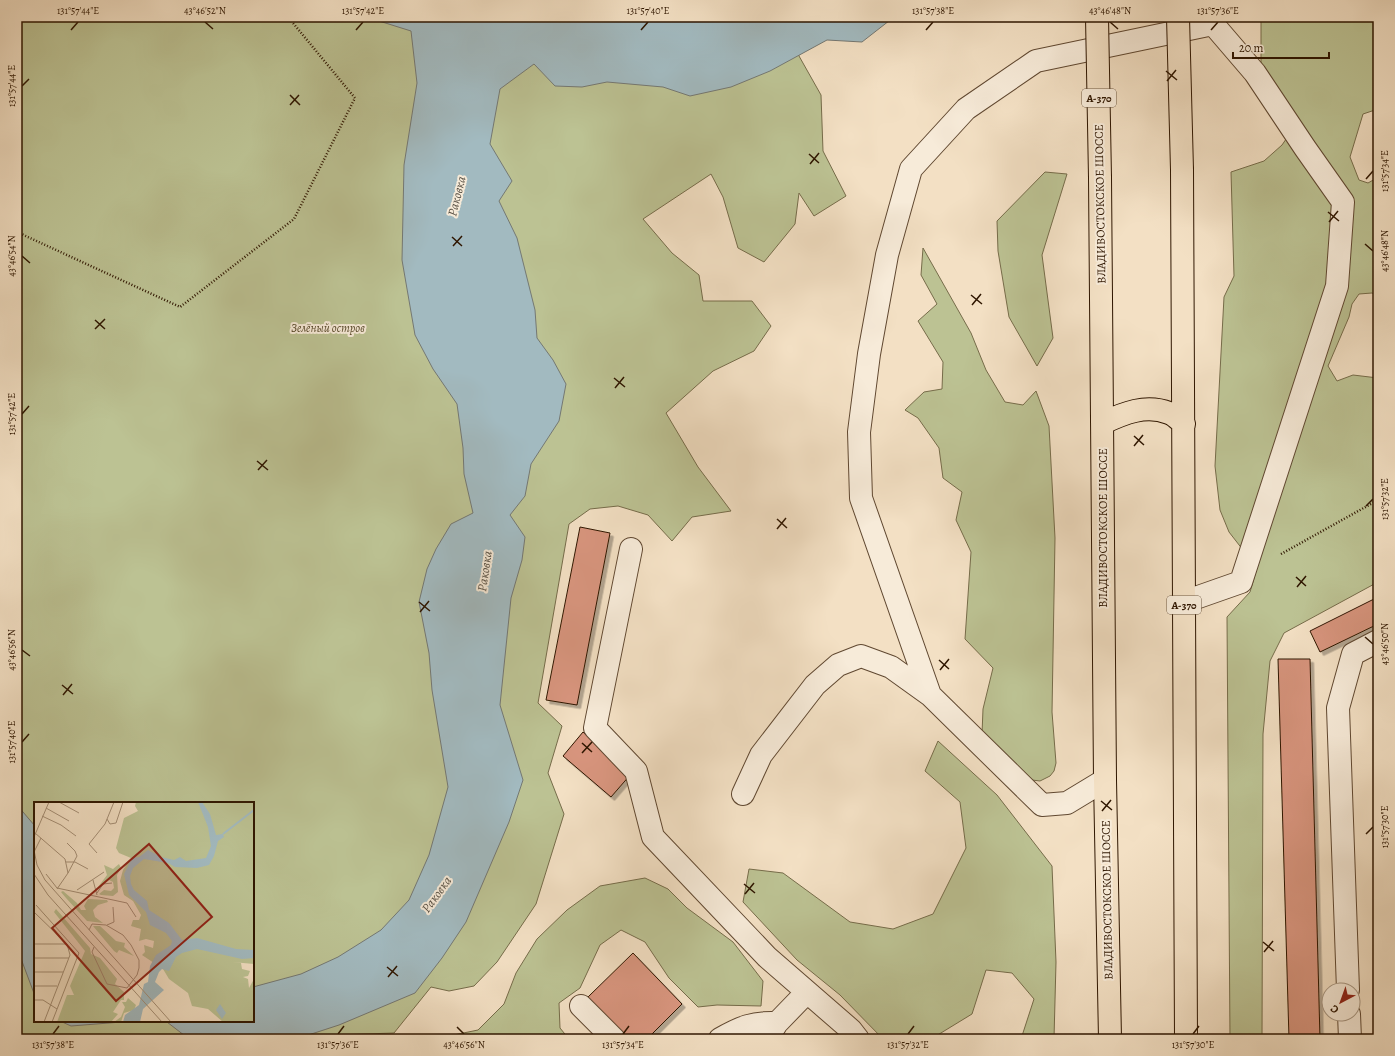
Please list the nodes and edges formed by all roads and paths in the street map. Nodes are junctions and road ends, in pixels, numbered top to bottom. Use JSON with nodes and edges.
{"nodes":[{"id":1,"x":288,"y":17,"type":"edge"},
{"id":2,"x":1097,"y":17,"type":"edge"},
{"id":3,"x":1178,"y":17,"type":"edge"},
{"id":4,"x":17,"y":232,"type":"edge"},
{"id":5,"x":1103,"y":423,"type":"junction"},
{"id":6,"x":1184,"y":424,"type":"junction"},
{"id":7,"x":1378,"y":500,"type":"edge"},
{"id":8,"x":631,"y":549,"type":"dead end"},
{"id":9,"x":1277,"y":556,"type":"dead end"},
{"id":10,"x":1184,"y":602,"type":"junction"},
{"id":11,"x":1378,"y":641,"type":"edge"},
{"id":12,"x":930,"y":695,"type":"junction"},
{"id":13,"x":1105,"y":780,"type":"junction"},
{"id":14,"x":743,"y":794,"type":"dead end"},
{"id":15,"x":1348,"y":982,"type":"edge"},
{"id":16,"x":807,"y":992,"type":"junction"},
{"id":17,"x":581,"y":1006,"type":"dead end"},
{"id":18,"x":1349,"y":1022,"type":"edge"},
{"id":19,"x":772,"y":1031,"type":"edge"},
{"id":20,"x":614,"y":1039,"type":"edge"},
{"id":21,"x":720,"y":1039,"type":"edge"},
{"id":22,"x":858,"y":1039,"type":"edge"},
{"id":23,"x":1110,"y":1039,"type":"edge"},
{"id":24,"x":1186,"y":1039,"type":"edge"},
{"id":25,"x":1350,"y":1039,"type":"edge"}],
"edges":[{"from":1,"to":4,"type":"path"},
{"from":2,"to":5,"type":"highway","name":"ВЛАДИВОСТОКСКОЕ ШОССЕ","number":"А-370","bridge":true},
{"from":3,"to":6,"type":"highway","number":"А-370","bridge":true},
{"from":5,"to":6,"type":"highway"},
{"from":5,"to":13,"type":"highway","name":"ВЛАДИВОСТОКСКОЕ ШОССЕ","number":"А-370"},
{"from":6,"to":10,"type":"highway","number":"А-370"},
{"from":7,"to":9,"type":"path"},
{"from":8,"to":16,"type":"street"},
{"from":10,"to":12,"type":"street"},
{"from":10,"to":24,"type":"highway","number":"А-370"},
{"from":11,"to":15,"type":"street"},
{"from":12,"to":13,"type":"street"},
{"from":12,"to":14,"type":"street"},
{"from":13,"to":23,"type":"highway","name":"ВЛАДИВОСТОКСКОЕ ШОССЕ","number":"А-370"},
{"from":16,"to":19,"type":"street"},
{"from":16,"to":22,"type":"street"},
{"from":17,"to":20,"type":"street"},
{"from":18,"to":25,"type":"street"},
{"from":19,"to":21,"type":"street"}]}
